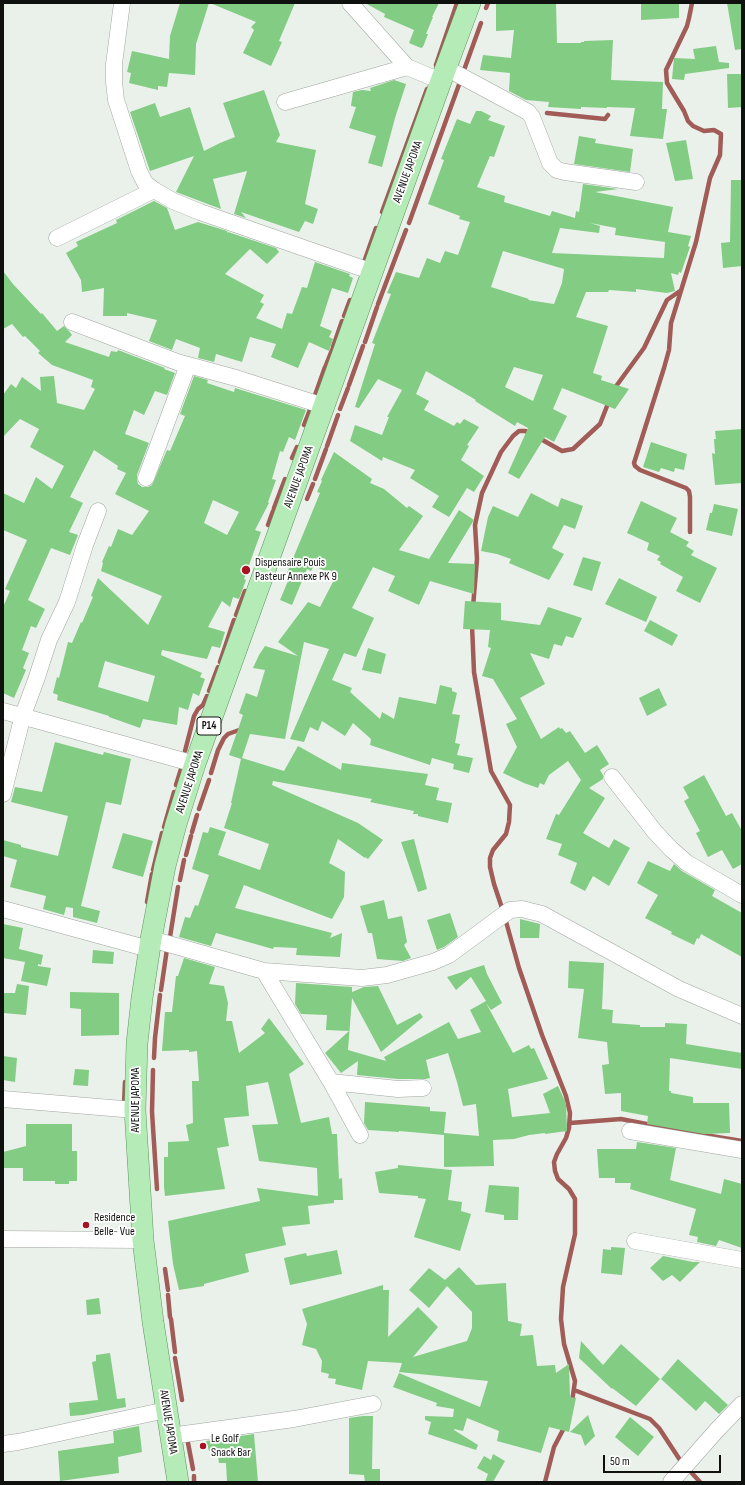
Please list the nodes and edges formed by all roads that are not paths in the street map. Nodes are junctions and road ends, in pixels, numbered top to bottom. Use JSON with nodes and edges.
{"nodes":[{"id":1,"x":122,"y":3,"type":"edge"},
{"id":2,"x":350,"y":3,"type":"edge"},
{"id":3,"x":470,"y":3,"type":"edge"},
{"id":4,"x":407,"y":67,"type":"junction"},
{"id":5,"x":443,"y":74,"type":"junction"},
{"id":6,"x":285,"y":102,"type":"dead end"},
{"id":7,"x":636,"y":182,"type":"dead end"},
{"id":8,"x":154,"y":190,"type":"junction"},
{"id":9,"x":57,"y":238,"type":"dead end"},
{"id":10,"x":373,"y":272,"type":"junction"},
{"id":11,"x":72,"y":322,"type":"dead end"},
{"id":12,"x":188,"y":365,"type":"junction"},
{"id":13,"x":324,"y":406,"type":"junction"},
{"id":14,"x":146,"y":478,"type":"dead end"},
{"id":15,"x":98,"y":511,"type":"dead end"},
{"id":16,"x":3,"y":711,"type":"edge"},
{"id":17,"x":23,"y":715,"type":"junction"},
{"id":18,"x":195,"y":764,"type":"junction"},
{"id":19,"x":612,"y":777,"type":"dead end"},
{"id":20,"x":3,"y":794,"type":"edge"},
{"id":21,"x":742,"y":895,"type":"edge"},
{"id":22,"x":3,"y":909,"type":"edge"},
{"id":23,"x":150,"y":944,"type":"junction"},
{"id":24,"x":264,"y":971,"type":"junction"},
{"id":25,"x":742,"y":1016,"type":"edge"},
{"id":26,"x":332,"y":1082,"type":"junction"},
{"id":27,"x":423,"y":1088,"type":"dead end"},
{"id":28,"x":3,"y":1099,"type":"edge"},
{"id":29,"x":135,"y":1110,"type":"junction"},
{"id":30,"x":630,"y":1131,"type":"dead end"},
{"id":31,"x":360,"y":1135,"type":"dead end"},
{"id":32,"x":742,"y":1150,"type":"edge"},
{"id":33,"x":3,"y":1239,"type":"edge"},
{"id":34,"x":143,"y":1240,"type":"junction"},
{"id":35,"x":635,"y":1241,"type":"dead end"},
{"id":36,"x":742,"y":1260,"type":"edge"},
{"id":37,"x":373,"y":1404,"type":"dead end"},
{"id":38,"x":742,"y":1404,"type":"edge"},
{"id":39,"x":166,"y":1410,"type":"junction"},
{"id":40,"x":170,"y":1436,"type":"junction"},
{"id":41,"x":3,"y":1444,"type":"edge"},
{"id":42,"x":178,"y":1482,"type":"edge"},
{"id":43,"x":671,"y":1482,"type":"edge"}],
"edges":[{"from":1,"to":8,"type":"street"},
{"from":2,"to":4,"type":"street"},
{"from":3,"to":5,"type":"main road","name":"AVENUE JAPOMA","number":"P14"},
{"from":4,"to":5,"type":"street"},
{"from":4,"to":6,"type":"street"},
{"from":5,"to":7,"type":"street"},
{"from":5,"to":10,"type":"main road","name":"AVENUE JAPOMA","number":"P14"},
{"from":8,"to":9,"type":"street"},
{"from":8,"to":10,"type":"street"},
{"from":10,"to":13,"type":"main road","name":"AVENUE JAPOMA","number":"P14"},
{"from":11,"to":12,"type":"street"},
{"from":12,"to":13,"type":"street"},
{"from":12,"to":14,"type":"street"},
{"from":13,"to":18,"type":"main road","name":"AVENUE JAPOMA","number":"P14"},
{"from":15,"to":17,"type":"street"},
{"from":16,"to":17,"type":"street"},
{"from":17,"to":18,"type":"street"},
{"from":17,"to":20,"type":"street"},
{"from":18,"to":23,"type":"main road","name":"AVENUE JAPOMA","number":"P14"},
{"from":19,"to":21,"type":"street"},
{"from":22,"to":23,"type":"street"},
{"from":23,"to":24,"type":"street"},
{"from":23,"to":29,"type":"main road","name":"AVENUE JAPOMA","number":"P14"},
{"from":24,"to":25,"type":"street"},
{"from":24,"to":26,"type":"street"},
{"from":26,"to":27,"type":"street"},
{"from":26,"to":31,"type":"street"},
{"from":28,"to":29,"type":"street"},
{"from":29,"to":34,"type":"main road","name":"AVENUE JAPOMA","number":"P14"},
{"from":30,"to":32,"type":"street"},
{"from":33,"to":34,"type":"street"},
{"from":34,"to":39,"type":"main road","name":"AVENUE JAPOMA","number":"P14"},
{"from":35,"to":36,"type":"street"},
{"from":37,"to":40,"type":"street"},
{"from":38,"to":43,"type":"street"},
{"from":39,"to":40,"type":"main road","name":"AVENUE JAPOMA","number":"P14"},
{"from":39,"to":41,"type":"street"},
{"from":40,"to":42,"type":"main road","name":"AVENUE JAPOMA","number":"P14"}]}
